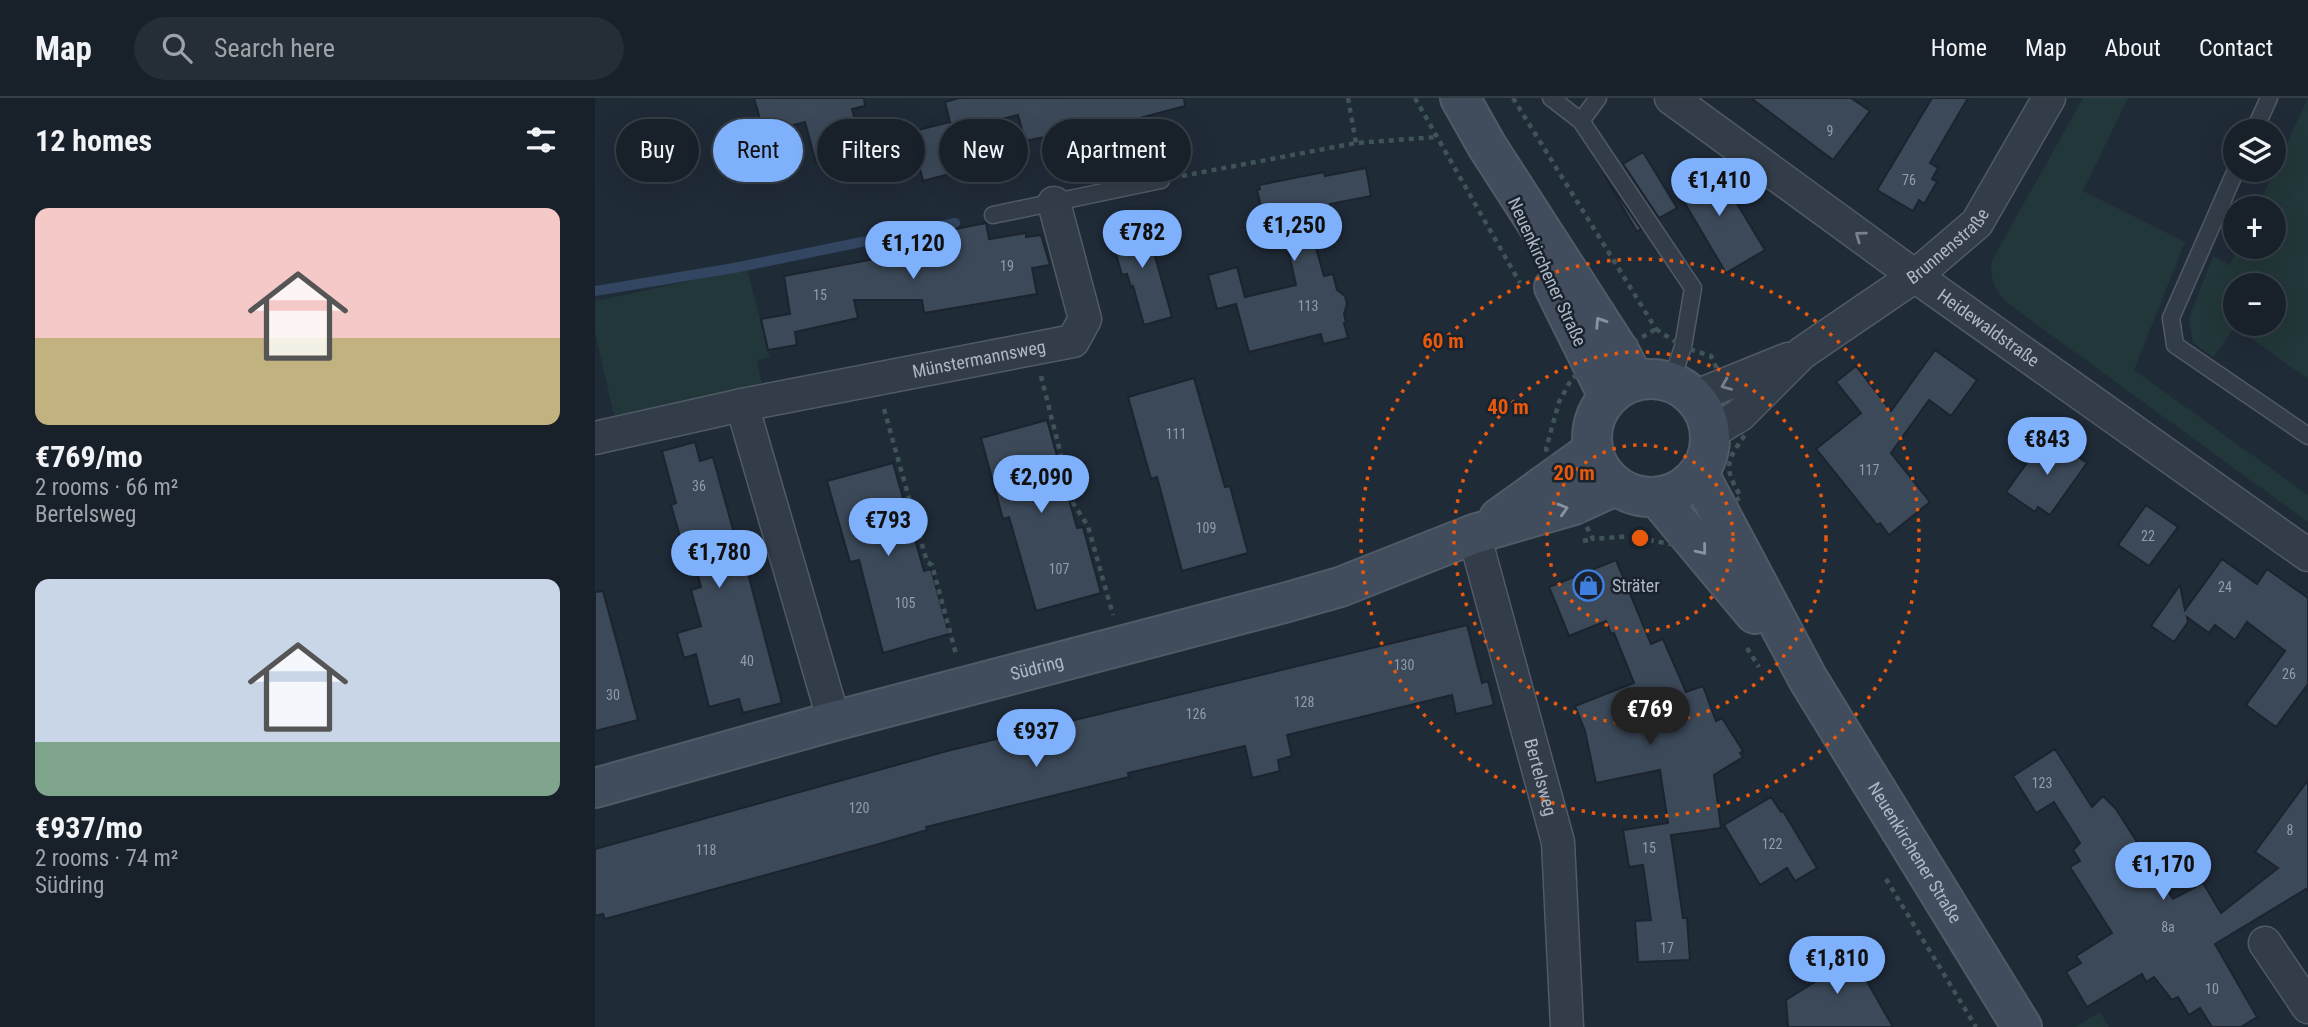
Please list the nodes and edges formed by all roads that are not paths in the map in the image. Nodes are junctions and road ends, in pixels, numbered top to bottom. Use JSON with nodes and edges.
{"nodes":[{"id":1,"x":1460,"y":98,"type":"edge"},
{"id":2,"x":1551,"y":98,"type":"edge"},
{"id":3,"x":1598,"y":98,"type":"edge"},
{"id":4,"x":1671,"y":98,"type":"edge"},
{"id":5,"x":2049,"y":98,"type":"edge"},
{"id":6,"x":2269,"y":98,"type":"edge"},
{"id":7,"x":2259,"y":119,"type":"edge"},
{"id":8,"x":1581,"y":121,"type":"junction"},
{"id":9,"x":1151,"y":182,"type":"edge"},
{"id":10,"x":2232,"y":182,"type":"edge"},
{"id":11,"x":1054,"y":202,"type":"junction"},
{"id":12,"x":993,"y":215,"type":"dead end"},
{"id":13,"x":1915,"y":276,"type":"junction"},
{"id":14,"x":1803,"y":353,"type":"junction"},
{"id":15,"x":1638,"y":386,"type":"junction"},
{"id":16,"x":742,"y":405,"type":"junction"},
{"id":17,"x":1710,"y":433,"type":"junction"},
{"id":18,"x":2308,"y":436,"type":"edge"},
{"id":19,"x":595,"y":438,"type":"edge"},
{"id":20,"x":1592,"y":451,"type":"junction"},
{"id":21,"x":1699,"y":474,"type":"junction"},
{"id":22,"x":1615,"y":486,"type":"junction"},
{"id":23,"x":1658,"y":498,"type":"junction"},
{"id":24,"x":1474,"y":534,"type":"junction"},
{"id":25,"x":2308,"y":555,"type":"edge"},
{"id":26,"x":1808,"y":679,"type":"junction"},
{"id":27,"x":834,"y":721,"type":"junction"},
{"id":28,"x":595,"y":788,"type":"edge"},
{"id":29,"x":2266,"y":943,"type":"dead end"},
{"id":30,"x":2308,"y":1007,"type":"edge"},
{"id":31,"x":1567,"y":1027,"type":"edge"},
{"id":32,"x":2022,"y":1027,"type":"edge"}],
"edges":[{"from":1,"to":15,"type":"main road","name":"Neuenkirchener Straße"},
{"from":2,"to":8,"type":"lane"},
{"from":3,"to":8,"type":"lane"},
{"from":13,"to":4,"type":"street","name":"Heidewaldstraße","one_way":true},
{"from":5,"to":13,"type":"street","name":"Brunnenstraße"},
{"from":6,"to":7,"type":"lane"},
{"from":8,"to":15,"type":"lane"},
{"from":9,"to":11,"type":"lane"},
{"from":10,"to":18,"type":"lane"},
{"from":11,"to":12,"type":"lane"},
{"from":11,"to":16,"type":"street","name":"Münstermannsweg"},
{"from":13,"to":14,"type":"street","name":"Brunnenstraße"},
{"from":13,"to":25,"type":"street","name":"Heidewaldstraße"},
{"from":14,"to":15,"type":"street","name":"Brunnenstraße","one_way":true},
{"from":14,"to":17,"type":"street","name":"Brunnenstraße"},
{"from":15,"to":17,"type":"main road"},
{"from":15,"to":20,"type":"main road"},
{"from":16,"to":19,"type":"street","name":"Münstermannsweg"},
{"from":16,"to":27,"type":"street"},
{"from":17,"to":21,"type":"main road"},
{"from":20,"to":22,"type":"main road"},
{"from":20,"to":24,"type":"main road","name":"Südring"},
{"from":21,"to":23,"type":"main road"},
{"from":21,"to":26,"type":"main road","name":"Neuenkirchener Straße"},
{"from":22,"to":23,"type":"main road"},
{"from":24,"to":22,"type":"main road","name":"Südring","one_way":true},
{"from":23,"to":26,"type":"main road","name":"Neuenkirchener Straße","one_way":true},
{"from":24,"to":27,"type":"main road","name":"Südring"},
{"from":24,"to":31,"type":"street","name":"Bertelsweg"},
{"from":26,"to":32,"type":"main road","name":"Neuenkirchener Straße"},
{"from":27,"to":28,"type":"main road","name":"Südring"},
{"from":29,"to":30,"type":"street"}]}
